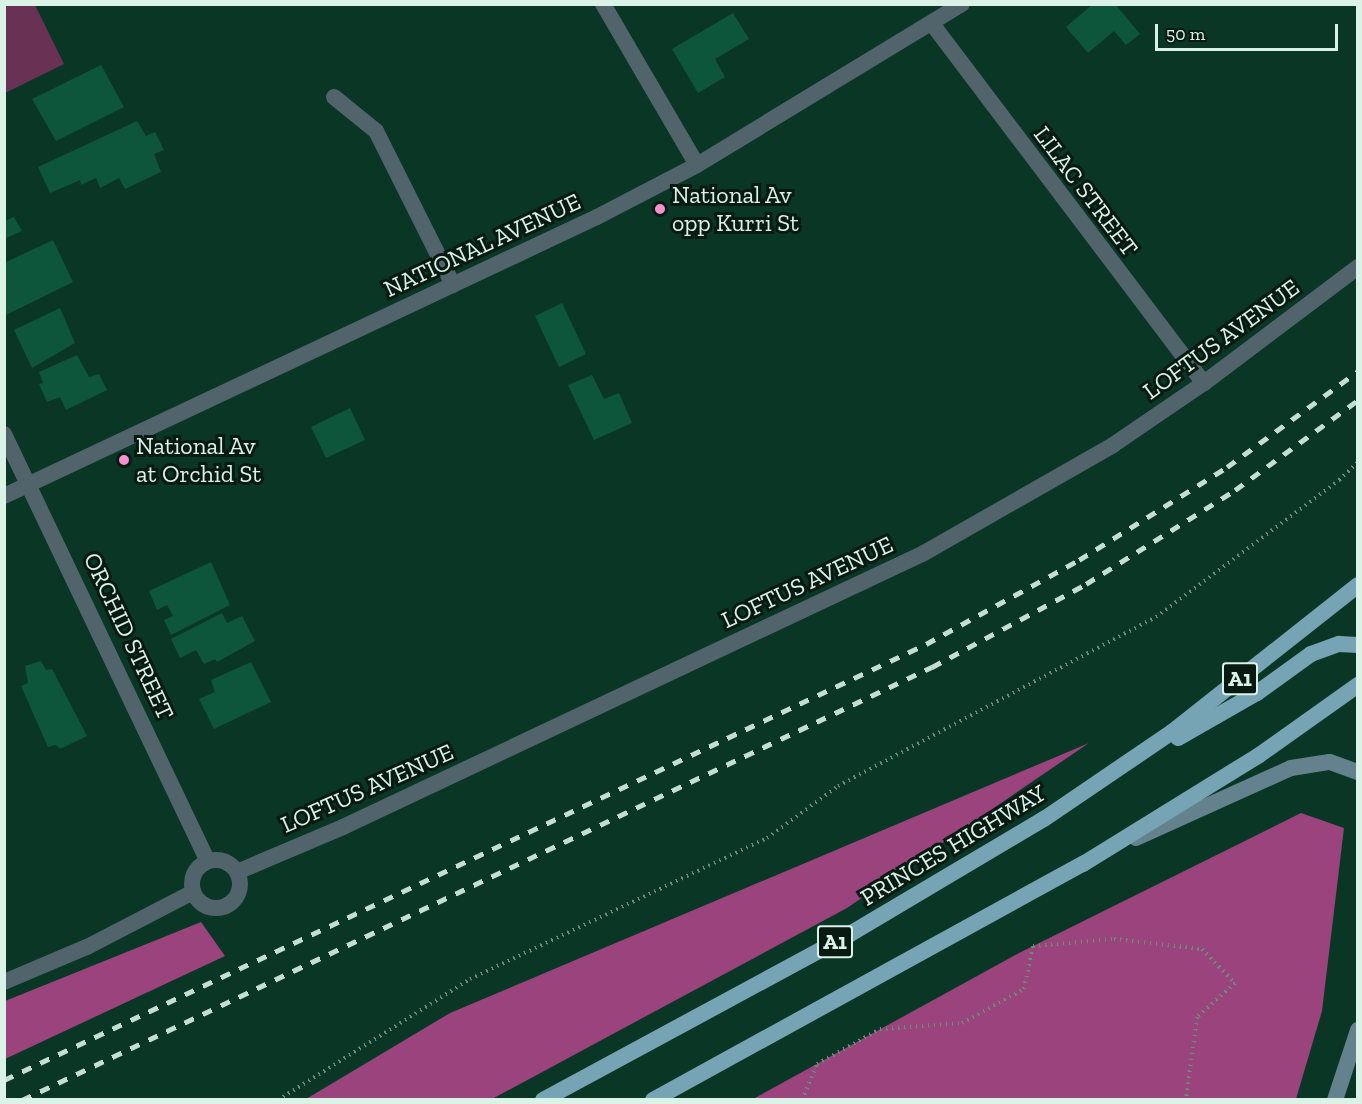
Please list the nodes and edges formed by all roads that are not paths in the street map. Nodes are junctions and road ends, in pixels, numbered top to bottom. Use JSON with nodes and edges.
{"nodes":[{"id":1,"x":603,"y":4,"type":"edge"},
{"id":2,"x":962,"y":4,"type":"edge"},
{"id":3,"x":933,"y":25,"type":"junction"},
{"id":4,"x":334,"y":97,"type":"dead end"},
{"id":5,"x":697,"y":165,"type":"junction"},
{"id":6,"x":1358,"y":267,"type":"edge"},
{"id":7,"x":453,"y":285,"type":"junction"},
{"id":8,"x":1204,"y":383,"type":"junction"},
{"id":9,"x":4,"y":434,"type":"edge"},
{"id":10,"x":30,"y":483,"type":"junction"},
{"id":11,"x":4,"y":496,"type":"edge"},
{"id":12,"x":1358,"y":585,"type":"edge"},
{"id":13,"x":1358,"y":645,"type":"edge"},
{"id":14,"x":1358,"y":685,"type":"edge"},
{"id":15,"x":1119,"y":770,"type":"junction"},
{"id":16,"x":1358,"y":772,"type":"edge"},
{"id":17,"x":208,"y":861,"type":"junction"},
{"id":18,"x":1083,"y":864,"type":"junction"},
{"id":19,"x":237,"y":872,"type":"junction"},
{"id":20,"x":193,"y":892,"type":"junction"},
{"id":21,"x":4,"y":982,"type":"edge"},
{"id":22,"x":1358,"y":1030,"type":"edge"},
{"id":23,"x":543,"y":1100,"type":"edge"},
{"id":24,"x":652,"y":1100,"type":"edge"},
{"id":25,"x":1335,"y":1100,"type":"edge"}],
"edges":[{"from":1,"to":5,"type":"street"},
{"from":2,"to":3,"type":"street","name":"NATIONAL AVENUE"},
{"from":3,"to":5,"type":"street","name":"NATIONAL AVENUE"},
{"from":3,"to":8,"type":"street","name":"LILAC STREET"},
{"from":4,"to":7,"type":"street"},
{"from":5,"to":7,"type":"street","name":"NATIONAL AVENUE"},
{"from":6,"to":8,"type":"street","name":"LOFTUS AVENUE"},
{"from":7,"to":10,"type":"street","name":"NATIONAL AVENUE"},
{"from":8,"to":19,"type":"street","name":"LOFTUS AVENUE"},
{"from":9,"to":10,"type":"street","name":"ORCHID STREET"},
{"from":10,"to":11,"type":"street","name":"NATIONAL AVENUE"},
{"from":10,"to":17,"type":"street","name":"ORCHID STREET"},
{"from":12,"to":15,"type":"highway","name":"PRINCES HIGHWAY","number":"A1"},
{"from":13,"to":15,"type":"highway"},
{"from":14,"to":18,"type":"highway","number":"A1"},
{"from":15,"to":23,"type":"highway","name":"PRINCES HIGHWAY","number":"A1"},
{"from":16,"to":18,"type":"main road"},
{"from":17,"to":19,"type":"street"},
{"from":17,"to":20,"type":"street"},
{"from":18,"to":24,"type":"highway","number":"A1"},
{"from":19,"to":20,"type":"street"},
{"from":20,"to":21,"type":"street"},
{"from":22,"to":25,"type":"main road"}]}
